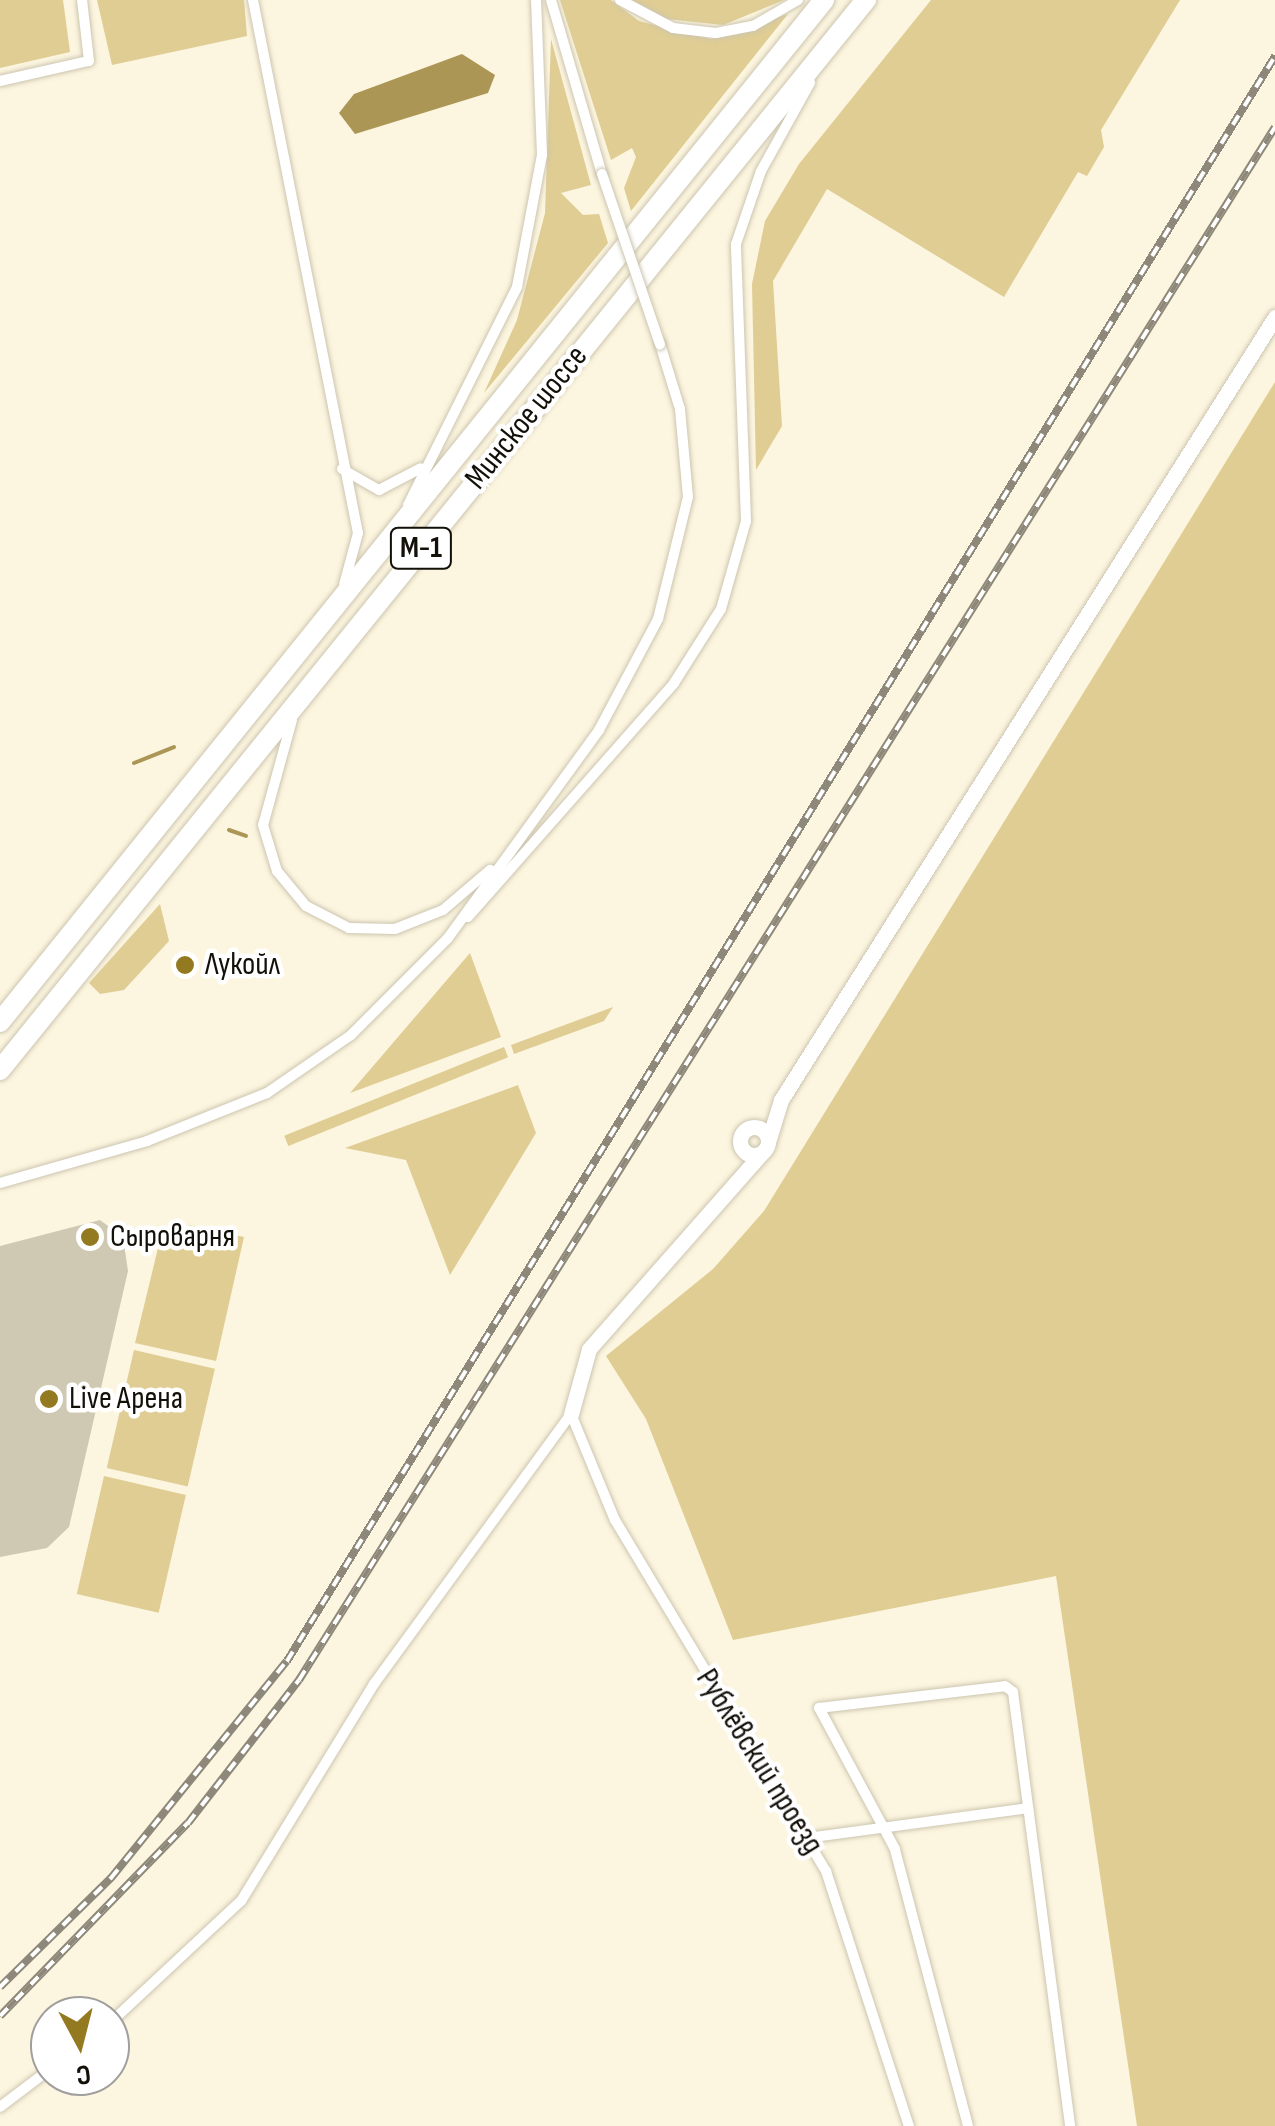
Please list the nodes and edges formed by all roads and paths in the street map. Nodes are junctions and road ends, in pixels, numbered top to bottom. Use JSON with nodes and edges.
{"nodes":[{"id":1,"x":82,"y":0,"type":"edge"},
{"id":2,"x":253,"y":0,"type":"edge"},
{"id":3,"x":536,"y":0,"type":"edge"},
{"id":4,"x":551,"y":0,"type":"edge"},
{"id":5,"x":620,"y":0,"type":"edge"},
{"id":6,"x":798,"y":0,"type":"edge"},
{"id":7,"x":824,"y":0,"type":"edge"},
{"id":8,"x":866,"y":0,"type":"edge"},
{"id":9,"x":844,"y":27,"type":"junction"},
{"id":10,"x":0,"y":81,"type":"edge"},
{"id":11,"x":1275,"y":317,"type":"edge"},
{"id":12,"x":432,"y":456,"type":"junction"},
{"id":13,"x":341,"y":468,"type":"junction"},
{"id":14,"x":390,"y":539,"type":"junction"},
{"id":15,"x":332,"y":610,"type":"junction"},
{"id":16,"x":305,"y":691,"type":"junction"},
{"id":17,"x":502,"y":859,"type":"junction"},
{"id":18,"x":448,"y":938,"type":"junction"},
{"id":19,"x":0,"y":1022,"type":"edge"},
{"id":20,"x":0,"y":1070,"type":"edge"},
{"id":21,"x":781,"y":1100,"type":"junction"},
{"id":22,"x":744,"y":1135,"type":"junction"},
{"id":23,"x":765,"y":1148,"type":"junction"},
{"id":24,"x":0,"y":1183,"type":"edge"},
{"id":25,"x":725,"y":1189,"type":"junction"},
{"id":26,"x":570,"y":1414,"type":"junction"},
{"id":27,"x":1028,"y":1808,"type":"junction"},
{"id":28,"x":880,"y":1824,"type":"junction"},
{"id":29,"x":808,"y":1838,"type":"junction"},
{"id":30,"x":130,"y":2004,"type":"edge"},
{"id":31,"x":30,"y":2084,"type":"edge"},
{"id":32,"x":0,"y":2107,"type":"edge"},
{"id":33,"x":910,"y":2126,"type":"edge"},
{"id":34,"x":968,"y":2126,"type":"edge"},
{"id":35,"x":1070,"y":2126,"type":"edge"}],
"edges":[{"from":1,"to":10,"type":"street"},
{"from":2,"to":13,"type":"street"},
{"from":3,"to":12,"type":"street"},
{"from":4,"to":17,"type":"street","bridge":true},
{"from":5,"to":6,"type":"street"},
{"from":7,"to":14,"type":"highway","name":"Минское шоссе","number":"М-1"},
{"from":8,"to":9,"type":"highway","name":"Минское шоссе","number":"М-1"},
{"from":9,"to":16,"type":"highway","name":"Минское шоссе","number":"М-1"},
{"from":9,"to":18,"type":"street"},
{"from":11,"to":21,"type":"street"},
{"from":12,"to":13,"type":"street"},
{"from":12,"to":14,"type":"street"},
{"from":13,"to":15,"type":"street"},
{"from":14,"to":15,"type":"highway","name":"Минское шоссе","number":"М-1"},
{"from":15,"to":19,"type":"highway","name":"Минское шоссе","number":"М-1"},
{"from":16,"to":17,"type":"street"},
{"from":16,"to":20,"type":"highway","name":"Минское шоссе","number":"М-1"},
{"from":17,"to":18,"type":"street"},
{"from":18,"to":24,"type":"street"},
{"from":21,"to":22,"type":"street"},
{"from":21,"to":23,"type":"street"},
{"from":22,"to":23,"type":"street"},
{"from":22,"to":23,"type":"street"},
{"from":22,"to":25,"type":"street"},
{"from":23,"to":25,"type":"street"},
{"from":25,"to":26,"type":"street"},
{"from":26,"to":29,"type":"street","name":"Рублёвский проезд"},
{"from":26,"to":30,"type":"street"},
{"from":27,"to":28,"type":"street"},
{"from":27,"to":28,"type":"street"},
{"from":27,"to":35,"type":"street"},
{"from":28,"to":29,"type":"street"},
{"from":28,"to":34,"type":"street"},
{"from":29,"to":33,"type":"street","name":"Рублёвский проезд"},
{"from":31,"to":32,"type":"street"}]}
